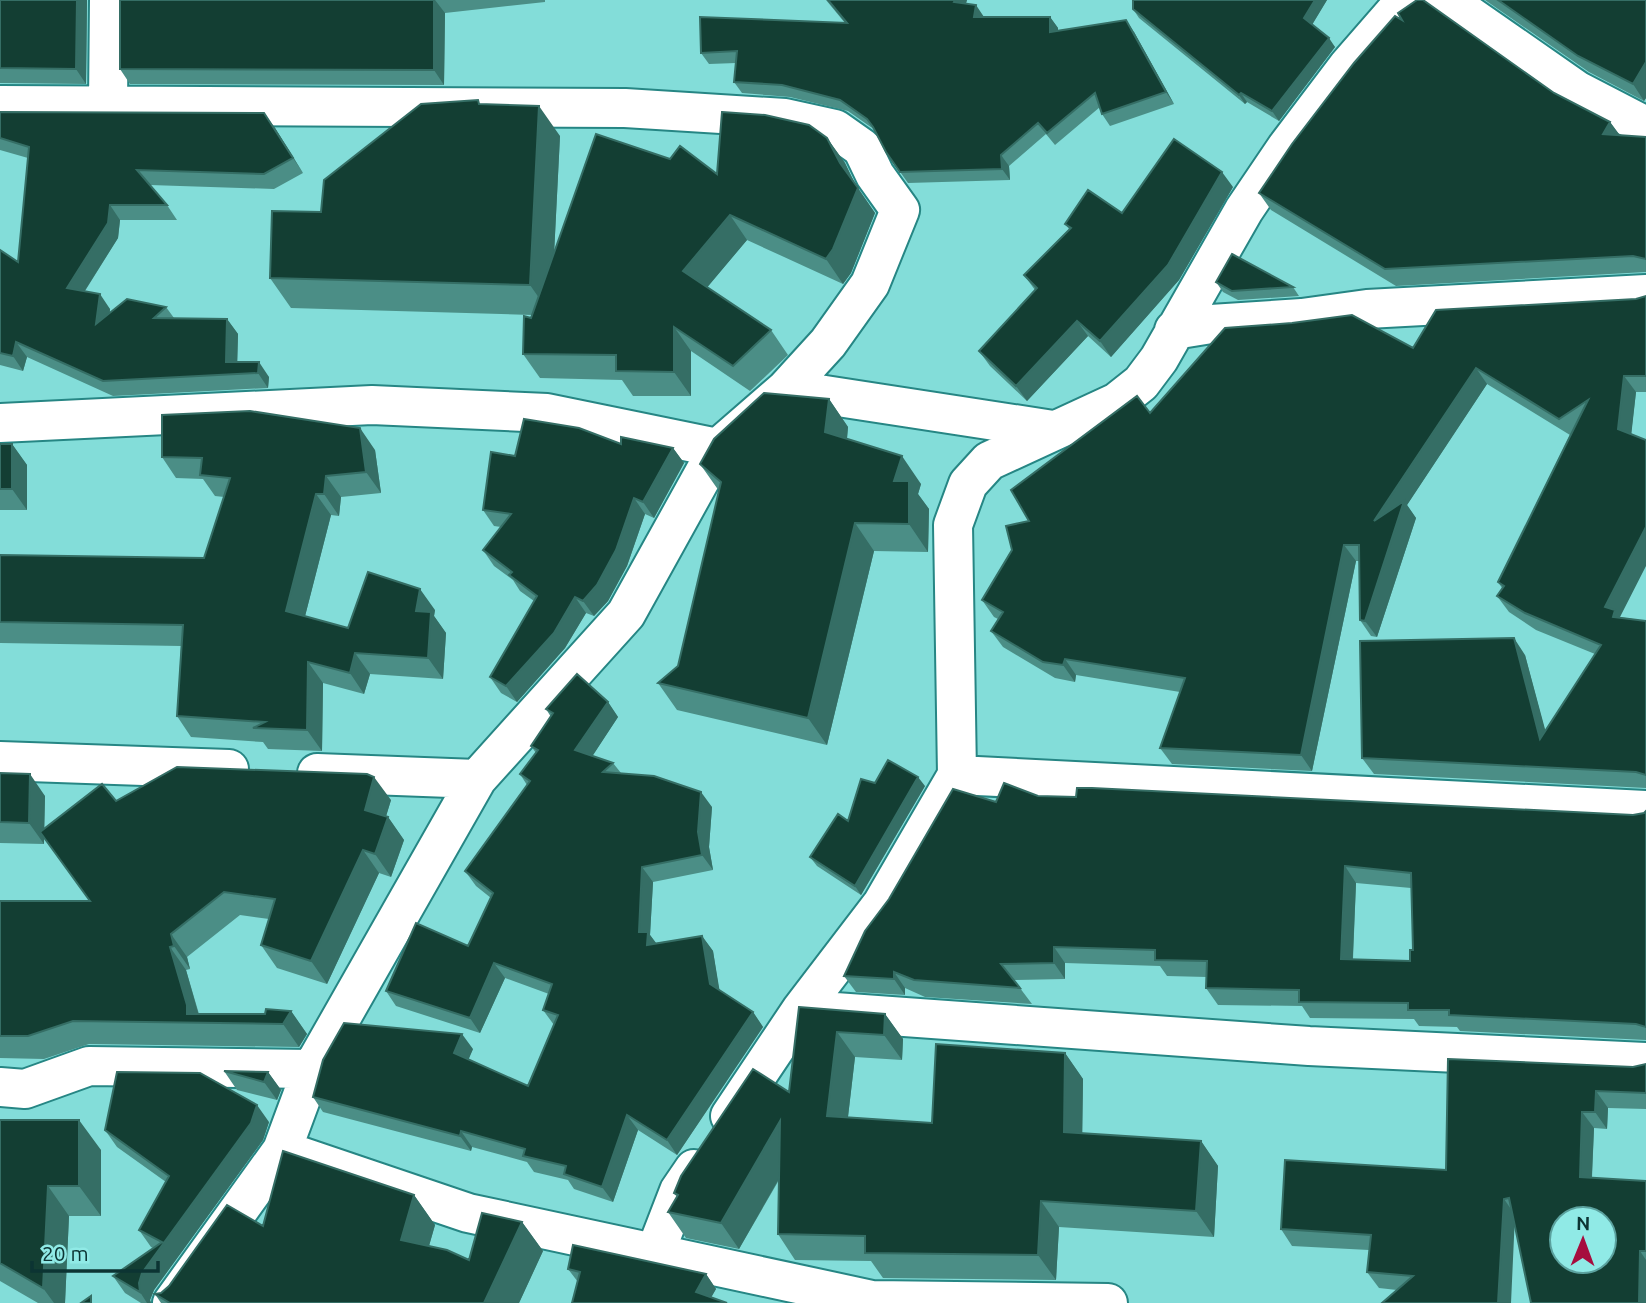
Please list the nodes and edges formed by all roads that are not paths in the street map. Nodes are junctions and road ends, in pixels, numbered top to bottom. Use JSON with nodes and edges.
{"nodes":[{"id":1,"x":109,"y":0,"type":"edge"},
{"id":2,"x":1416,"y":0,"type":"edge"},
{"id":3,"x":1447,"y":0,"type":"edge"},
{"id":4,"x":0,"y":105,"type":"edge"},
{"id":5,"x":108,"y":105,"type":"junction"},
{"id":6,"x":1646,"y":126,"type":"edge"},
{"id":7,"x":1646,"y":294,"type":"edge"},
{"id":8,"x":1174,"y":330,"type":"junction"},
{"id":9,"x":786,"y":389,"type":"junction"},
{"id":10,"x":0,"y":423,"type":"edge"},
{"id":11,"x":1053,"y":430,"type":"junction"},
{"id":12,"x":718,"y":448,"type":"junction"},
{"id":13,"x":0,"y":761,"type":"edge"},
{"id":14,"x":957,"y":775,"type":"junction"},
{"id":15,"x":477,"y":779,"type":"junction"},
{"id":16,"x":1646,"y":810,"type":"edge"},
{"id":17,"x":801,"y":1010,"type":"junction"},
{"id":18,"x":1646,"y":1062,"type":"edge"},
{"id":19,"x":312,"y":1069,"type":"junction"},
{"id":20,"x":0,"y":1087,"type":"edge"},
{"id":21,"x":282,"y":1150,"type":"junction"},
{"id":22,"x":655,"y":1253,"type":"junction"},
{"id":23,"x":873,"y":1301,"type":"edge"},
{"id":24,"x":172,"y":1303,"type":"edge"},
{"id":25,"x":1108,"y":1303,"type":"edge"}],
"edges":[{"from":1,"to":5,"type":"street"},
{"from":2,"to":8,"type":"street"},
{"from":3,"to":6,"type":"street"},
{"from":4,"to":5,"type":"street"},
{"from":5,"to":9,"type":"street"},
{"from":7,"to":8,"type":"street"},
{"from":8,"to":11,"type":"street"},
{"from":9,"to":11,"type":"street"},
{"from":9,"to":12,"type":"street"},
{"from":10,"to":12,"type":"street"},
{"from":11,"to":14,"type":"street"},
{"from":12,"to":15,"type":"street"},
{"from":13,"to":15,"type":"street"},
{"from":14,"to":16,"type":"street"},
{"from":14,"to":17,"type":"street"},
{"from":15,"to":19,"type":"street"},
{"from":17,"to":18,"type":"street"},
{"from":17,"to":22,"type":"street"},
{"from":19,"to":20,"type":"street"},
{"from":19,"to":21,"type":"street"},
{"from":21,"to":22,"type":"street"},
{"from":21,"to":24,"type":"street"},
{"from":22,"to":23,"type":"street"},
{"from":23,"to":25,"type":"street"}]}
